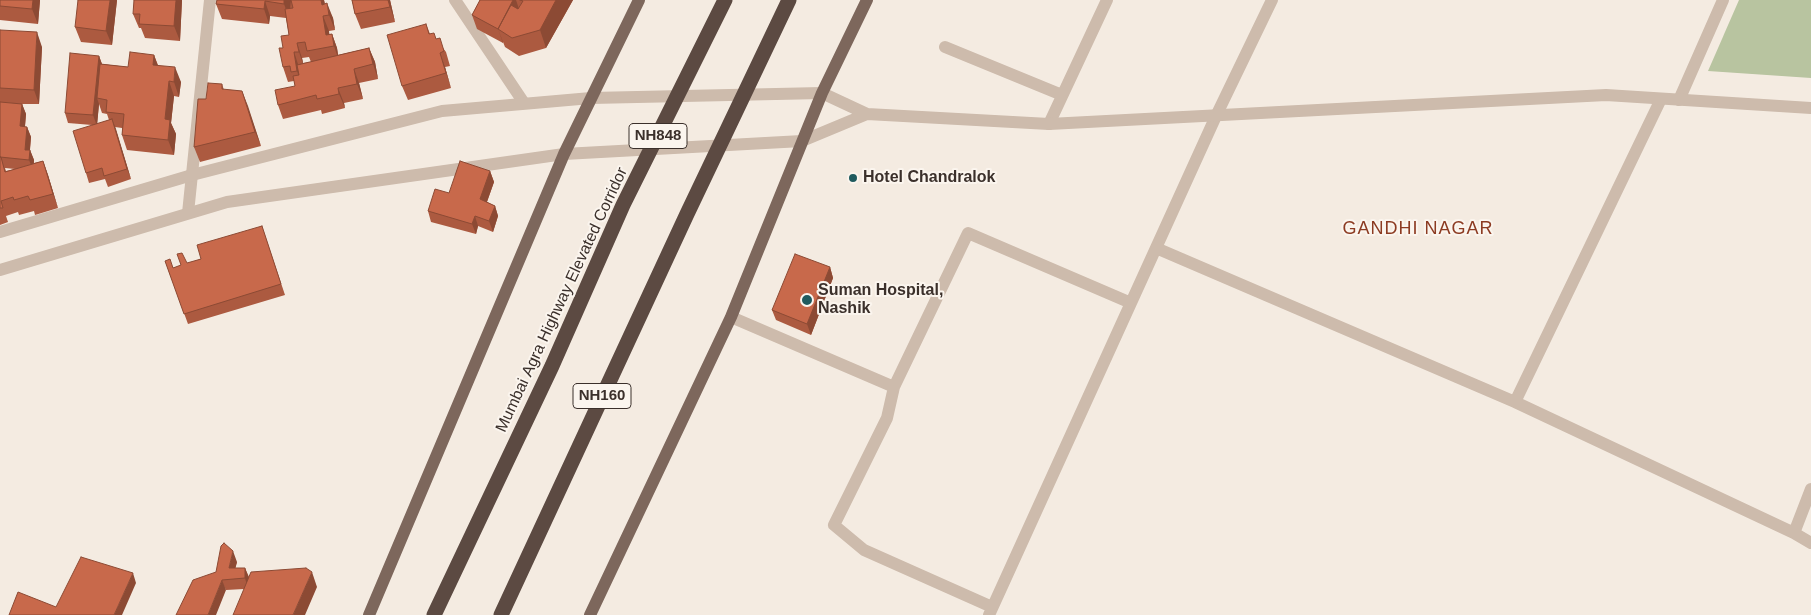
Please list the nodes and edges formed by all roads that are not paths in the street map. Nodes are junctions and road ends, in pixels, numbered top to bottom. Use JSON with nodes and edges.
{"nodes":[{"id":1,"x":210,"y":0,"type":"edge"},
{"id":2,"x":455,"y":0,"type":"edge"},
{"id":3,"x":639,"y":0,"type":"edge"},
{"id":4,"x":725,"y":0,"type":"edge"},
{"id":5,"x":789,"y":0,"type":"edge"},
{"id":6,"x":866,"y":0,"type":"edge"},
{"id":7,"x":1107,"y":0,"type":"edge"},
{"id":8,"x":1272,"y":0,"type":"edge"},
{"id":9,"x":1723,"y":0,"type":"edge"},
{"id":10,"x":945,"y":47,"type":"dead end"},
{"id":11,"x":822,"y":93,"type":"junction"},
{"id":12,"x":1062,"y":96,"type":"junction"},
{"id":13,"x":591,"y":98,"type":"junction"},
{"id":14,"x":1661,"y":99,"type":"junction"},
{"id":15,"x":1679,"y":100,"type":"junction"},
{"id":16,"x":524,"y":103,"type":"junction"},
{"id":17,"x":1811,"y":108,"type":"edge"},
{"id":18,"x":867,"y":114,"type":"junction"},
{"id":19,"x":1216,"y":116,"type":"junction"},
{"id":20,"x":1049,"y":124,"type":"junction"},
{"id":21,"x":802,"y":141,"type":"junction"},
{"id":22,"x":564,"y":154,"type":"junction"},
{"id":23,"x":192,"y":175,"type":"junction"},
{"id":24,"x":188,"y":213,"type":"junction"},
{"id":25,"x":0,"y":232,"type":"edge"},
{"id":26,"x":1156,"y":248,"type":"junction"},
{"id":27,"x":0,"y":270,"type":"edge"},
{"id":28,"x":1131,"y":302,"type":"junction"},
{"id":29,"x":731,"y":317,"type":"junction"},
{"id":30,"x":894,"y":387,"type":"junction"},
{"id":31,"x":1515,"y":402,"type":"junction"},
{"id":32,"x":1811,"y":489,"type":"edge"},
{"id":33,"x":1794,"y":533,"type":"junction"},
{"id":34,"x":1811,"y":543,"type":"edge"},
{"id":35,"x":990,"y":611,"type":"edge"},
{"id":36,"x":369,"y":615,"type":"edge"},
{"id":37,"x":434,"y":615,"type":"edge"},
{"id":38,"x":501,"y":615,"type":"edge"},
{"id":39,"x":590,"y":615,"type":"edge"}],
"edges":[{"from":1,"to":23,"type":"street"},
{"from":2,"to":16,"type":"street"},
{"from":3,"to":13,"type":"main road"},
{"from":4,"to":37,"type":"highway","name":"Mumbai Agra Highway Elevated Corridor","number":"NH848"},
{"from":5,"to":38,"type":"highway","number":"NH160"},
{"from":6,"to":11,"type":"main road"},
{"from":7,"to":12,"type":"street"},
{"from":8,"to":19,"type":"street"},
{"from":9,"to":15,"type":"street"},
{"from":10,"to":12,"type":"street"},
{"from":11,"to":13,"type":"street"},
{"from":11,"to":18,"type":"street"},
{"from":11,"to":21,"type":"main road"},
{"from":12,"to":20,"type":"street"},
{"from":13,"to":16,"type":"street"},
{"from":13,"to":22,"type":"main road"},
{"from":14,"to":15,"type":"street"},
{"from":14,"to":19,"type":"street"},
{"from":14,"to":31,"type":"street"},
{"from":15,"to":17,"type":"street"},
{"from":16,"to":23,"type":"street"},
{"from":18,"to":20,"type":"street"},
{"from":18,"to":21,"type":"street"},
{"from":19,"to":20,"type":"street"},
{"from":19,"to":26,"type":"street"},
{"from":21,"to":22,"type":"street"},
{"from":21,"to":29,"type":"main road"},
{"from":22,"to":24,"type":"street"},
{"from":22,"to":36,"type":"main road"},
{"from":23,"to":24,"type":"street"},
{"from":23,"to":25,"type":"street"},
{"from":24,"to":27,"type":"street"},
{"from":26,"to":28,"type":"street"},
{"from":26,"to":31,"type":"street"},
{"from":28,"to":30,"type":"street"},
{"from":28,"to":35,"type":"street"},
{"from":29,"to":30,"type":"street"},
{"from":29,"to":39,"type":"main road"},
{"from":30,"to":35,"type":"street"},
{"from":31,"to":33,"type":"street"},
{"from":32,"to":33,"type":"street"},
{"from":33,"to":34,"type":"street"}]}
